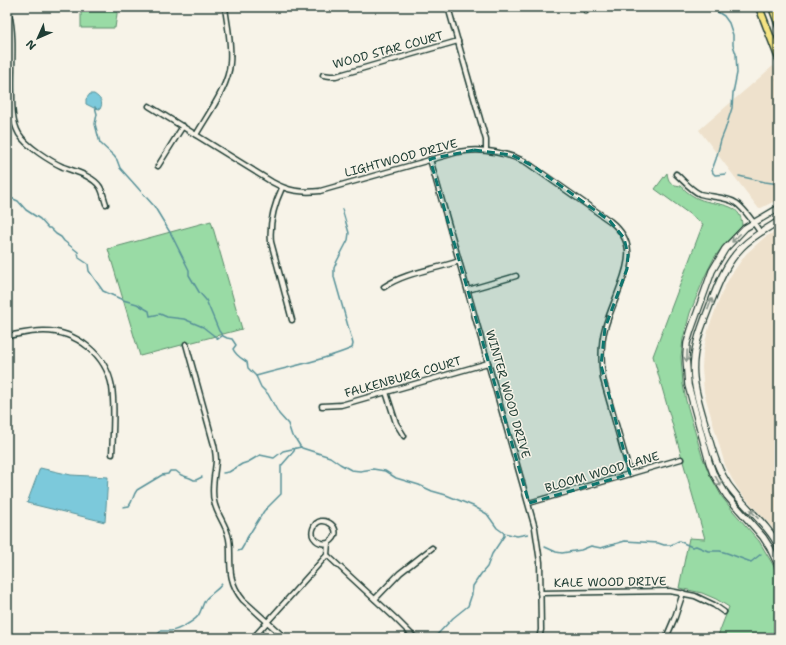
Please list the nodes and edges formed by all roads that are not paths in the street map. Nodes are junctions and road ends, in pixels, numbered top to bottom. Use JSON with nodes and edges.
{"nodes":[{"id":1,"x":225,"y":7,"type":"edge"},
{"id":2,"x":448,"y":7,"type":"edge"},
{"id":3,"x":760,"y":7,"type":"edge"},
{"id":4,"x":772,"y":7,"type":"edge"},
{"id":5,"x":8,"y":13,"type":"edge"},
{"id":6,"x":779,"y":26,"type":"edge"},
{"id":7,"x":458,"y":41,"type":"junction"},
{"id":8,"x":779,"y":59,"type":"edge"},
{"id":9,"x":323,"y":75,"type":"dead end"},
{"id":10,"x":149,"y":106,"type":"dead end"},
{"id":11,"x":183,"y":126,"type":"junction"},
{"id":12,"x":196,"y":135,"type":"junction"},
{"id":13,"x":486,"y":150,"type":"junction"},
{"id":14,"x":430,"y":159,"type":"junction"},
{"id":15,"x":158,"y":166,"type":"dead end"},
{"id":16,"x":676,"y":174,"type":"dead end"},
{"id":17,"x":282,"y":188,"type":"junction"},
{"id":18,"x":106,"y":204,"type":"dead end"},
{"id":19,"x":779,"y":208,"type":"edge"},
{"id":20,"x":779,"y":221,"type":"edge"},
{"id":21,"x":754,"y":223,"type":"junction"},
{"id":22,"x":760,"y":232,"type":"junction"},
{"id":23,"x":459,"y":261,"type":"junction"},
{"id":24,"x":516,"y":276,"type":"dead end"},
{"id":25,"x":384,"y":287,"type":"dead end"},
{"id":26,"x":468,"y":290,"type":"junction"},
{"id":27,"x":292,"y":320,"type":"dead end"},
{"id":28,"x":7,"y":336,"type":"edge"},
{"id":29,"x":186,"y":344,"type":"dead end"},
{"id":30,"x":488,"y":363,"type":"junction"},
{"id":31,"x":386,"y":392,"type":"junction"},
{"id":32,"x":322,"y":406,"type":"dead end"},
{"id":33,"x":404,"y":436,"type":"dead end"},
{"id":34,"x":112,"y":454,"type":"dead end"},
{"id":35,"x":681,"y":459,"type":"dead end"},
{"id":36,"x":630,"y":474,"type":"junction"},
{"id":37,"x":529,"y":503,"type":"junction"},
{"id":38,"x":328,"y":543,"type":"junction"},
{"id":39,"x":779,"y":547,"type":"edge"},
{"id":40,"x":432,"y":548,"type":"dead end"},
{"id":41,"x":327,"y":555,"type":"junction"},
{"id":42,"x":779,"y":567,"type":"edge"},
{"id":43,"x":540,"y":593,"type":"junction"},
{"id":44,"x":683,"y":593,"type":"junction"},
{"id":45,"x":375,"y":599,"type":"junction"},
{"id":46,"x":724,"y":612,"type":"dead end"},
{"id":47,"x":267,"y":622,"type":"junction"},
{"id":48,"x":253,"y":638,"type":"edge"},
{"id":49,"x":285,"y":638,"type":"edge"},
{"id":50,"x":415,"y":638,"type":"edge"},
{"id":51,"x":540,"y":638,"type":"edge"},
{"id":52,"x":666,"y":638,"type":"edge"}],
"edges":[{"from":1,"to":12,"type":"street"},
{"from":2,"to":7,"type":"street"},
{"from":3,"to":8,"type":"main road"},
{"from":4,"to":6,"type":"main road"},
{"from":5,"to":18,"type":"street"},
{"from":7,"to":9,"type":"street","name":"WOOD STAR COURT"},
{"from":7,"to":13,"type":"street"},
{"from":10,"to":11,"type":"street","name":"LIGHTWOOD DRIVE"},
{"from":11,"to":12,"type":"street","name":"LIGHTWOOD DRIVE"},
{"from":11,"to":15,"type":"street"},
{"from":12,"to":17,"type":"street","name":"LIGHTWOOD DRIVE"},
{"from":13,"to":14,"type":"street","name":"LIGHTWOOD DRIVE"},
{"from":13,"to":36,"type":"street","name":"LIGHTWOOD DRIVE"},
{"from":14,"to":17,"type":"street","name":"LIGHTWOOD DRIVE"},
{"from":14,"to":23,"type":"street","name":"WINTER WOOD DRIVE"},
{"from":16,"to":21,"type":"street"},
{"from":17,"to":27,"type":"street"},
{"from":19,"to":21,"type":"street"},
{"from":20,"to":22,"type":"street"},
{"from":21,"to":22,"type":"street"},
{"from":21,"to":42,"type":"street","one_way":true},
{"from":39,"to":22,"type":"street","one_way":true},
{"from":23,"to":25,"type":"street"},
{"from":23,"to":26,"type":"street","name":"WINTER WOOD DRIVE"},
{"from":24,"to":26,"type":"street"},
{"from":26,"to":30,"type":"street","name":"WINTER WOOD DRIVE"},
{"from":28,"to":34,"type":"street"},
{"from":29,"to":47,"type":"street"},
{"from":30,"to":31,"type":"street","name":"FALKENBURG COURT"},
{"from":30,"to":37,"type":"street","name":"WINTER WOOD DRIVE"},
{"from":31,"to":32,"type":"street","name":"FALKENBURG COURT"},
{"from":31,"to":33,"type":"street"},
{"from":35,"to":36,"type":"street","name":"BLOOM WOOD LANE"},
{"from":36,"to":37,"type":"street","name":"BLOOM WOOD LANE"},
{"from":37,"to":43,"type":"street","name":"WINTER WOOD DRIVE"},
{"from":38,"to":38,"type":"street"},
{"from":38,"to":41,"type":"street"},
{"from":40,"to":45,"type":"street"},
{"from":41,"to":45,"type":"street"},
{"from":41,"to":47,"type":"street"},
{"from":43,"to":44,"type":"street","name":"KALE WOOD DRIVE"},
{"from":43,"to":51,"type":"street","name":"WINTER WOOD DRIVE"},
{"from":44,"to":46,"type":"street","name":"KALE WOOD DRIVE"},
{"from":44,"to":52,"type":"street"},
{"from":45,"to":50,"type":"street"},
{"from":47,"to":48,"type":"street"},
{"from":47,"to":49,"type":"street"}]}
